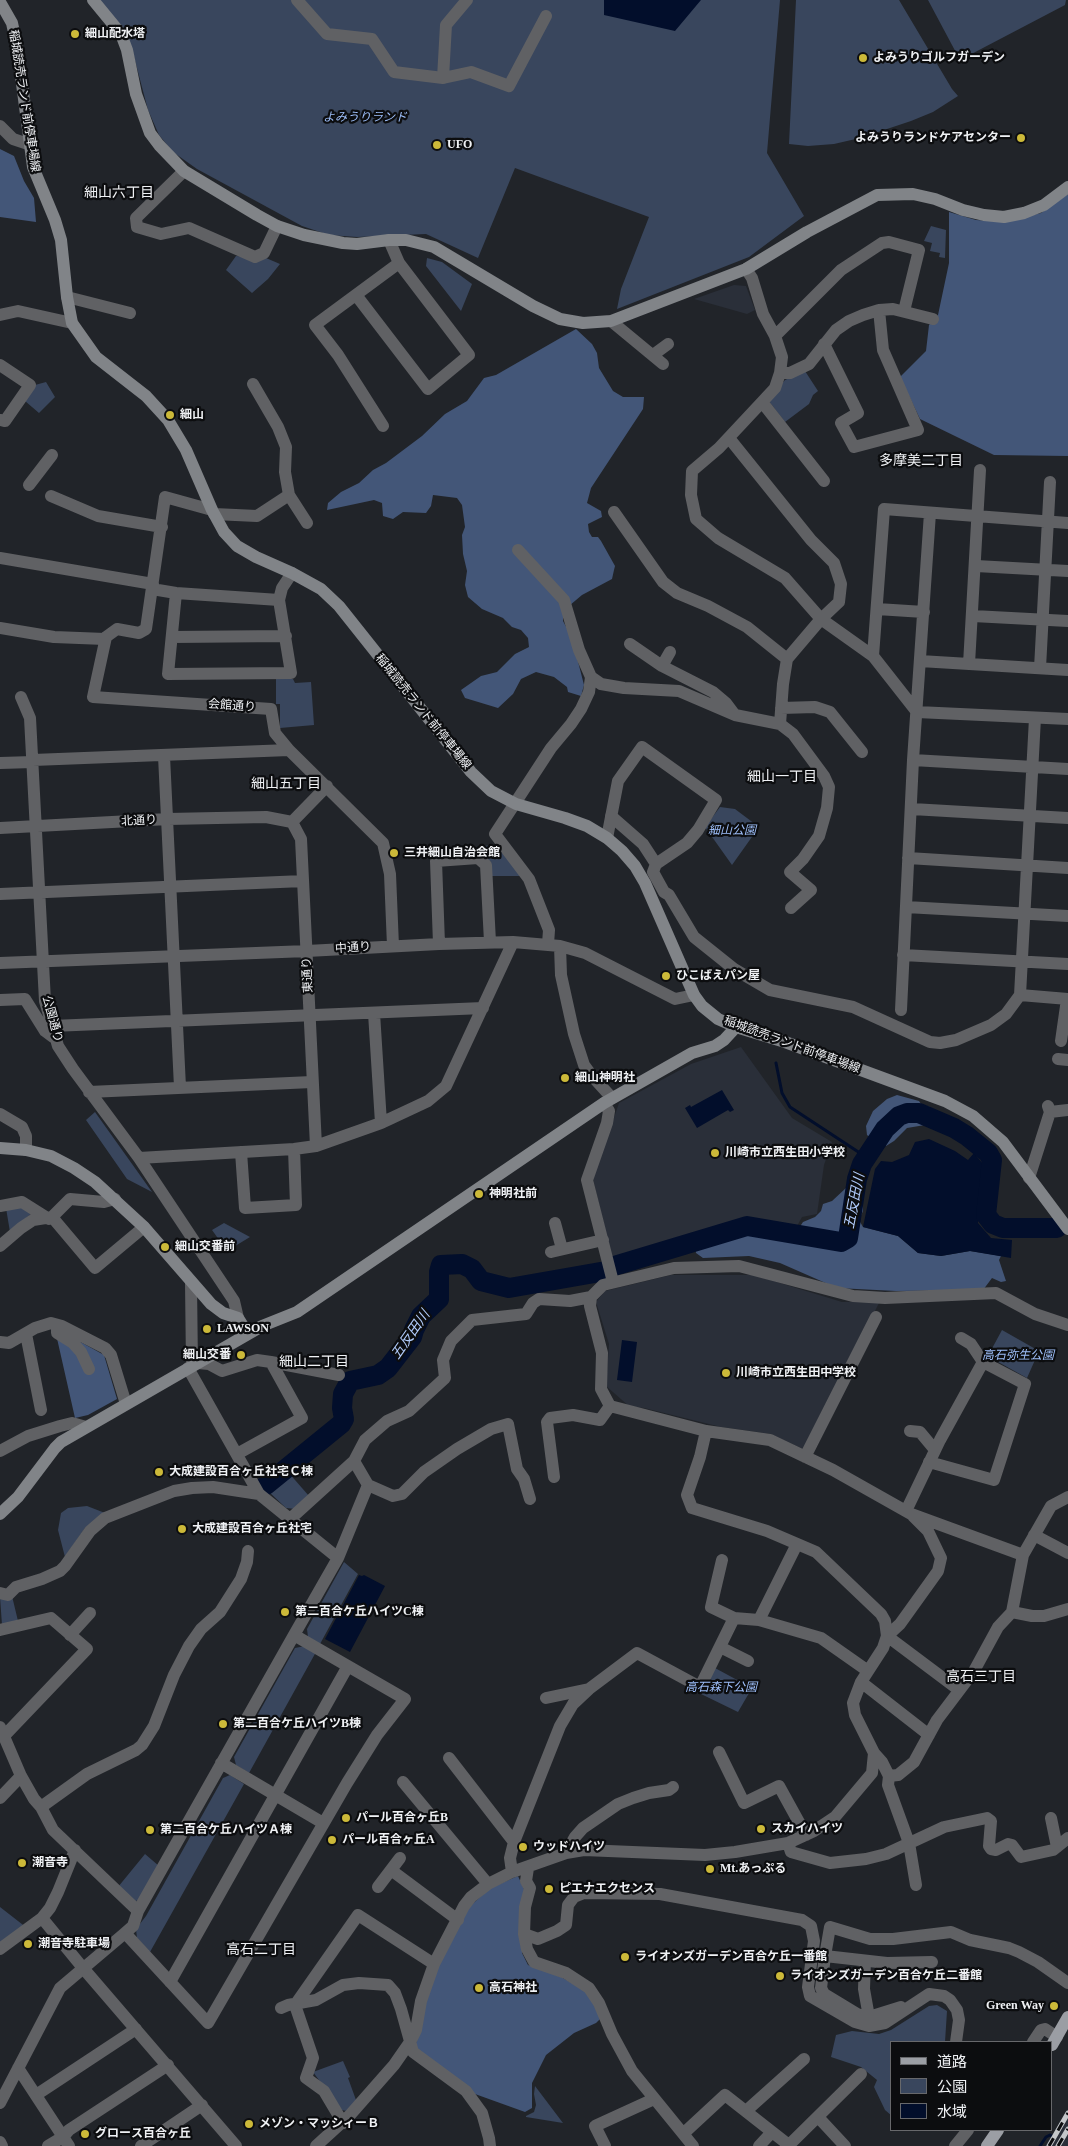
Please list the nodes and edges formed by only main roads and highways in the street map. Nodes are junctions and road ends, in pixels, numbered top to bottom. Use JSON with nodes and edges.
{"nodes":[{"id":1,"x":1068,"y":2017,"type":"edge"},
{"id":2,"x":1054,"y":2041,"type":"edge"},
{"id":3,"x":997,"y":2131,"type":"edge"},
{"id":4,"x":987,"y":2146,"type":"edge"}],
"edges":[{"from":1,"to":2,"type":"main road"},
{"from":3,"to":4,"type":"main road"}]}
